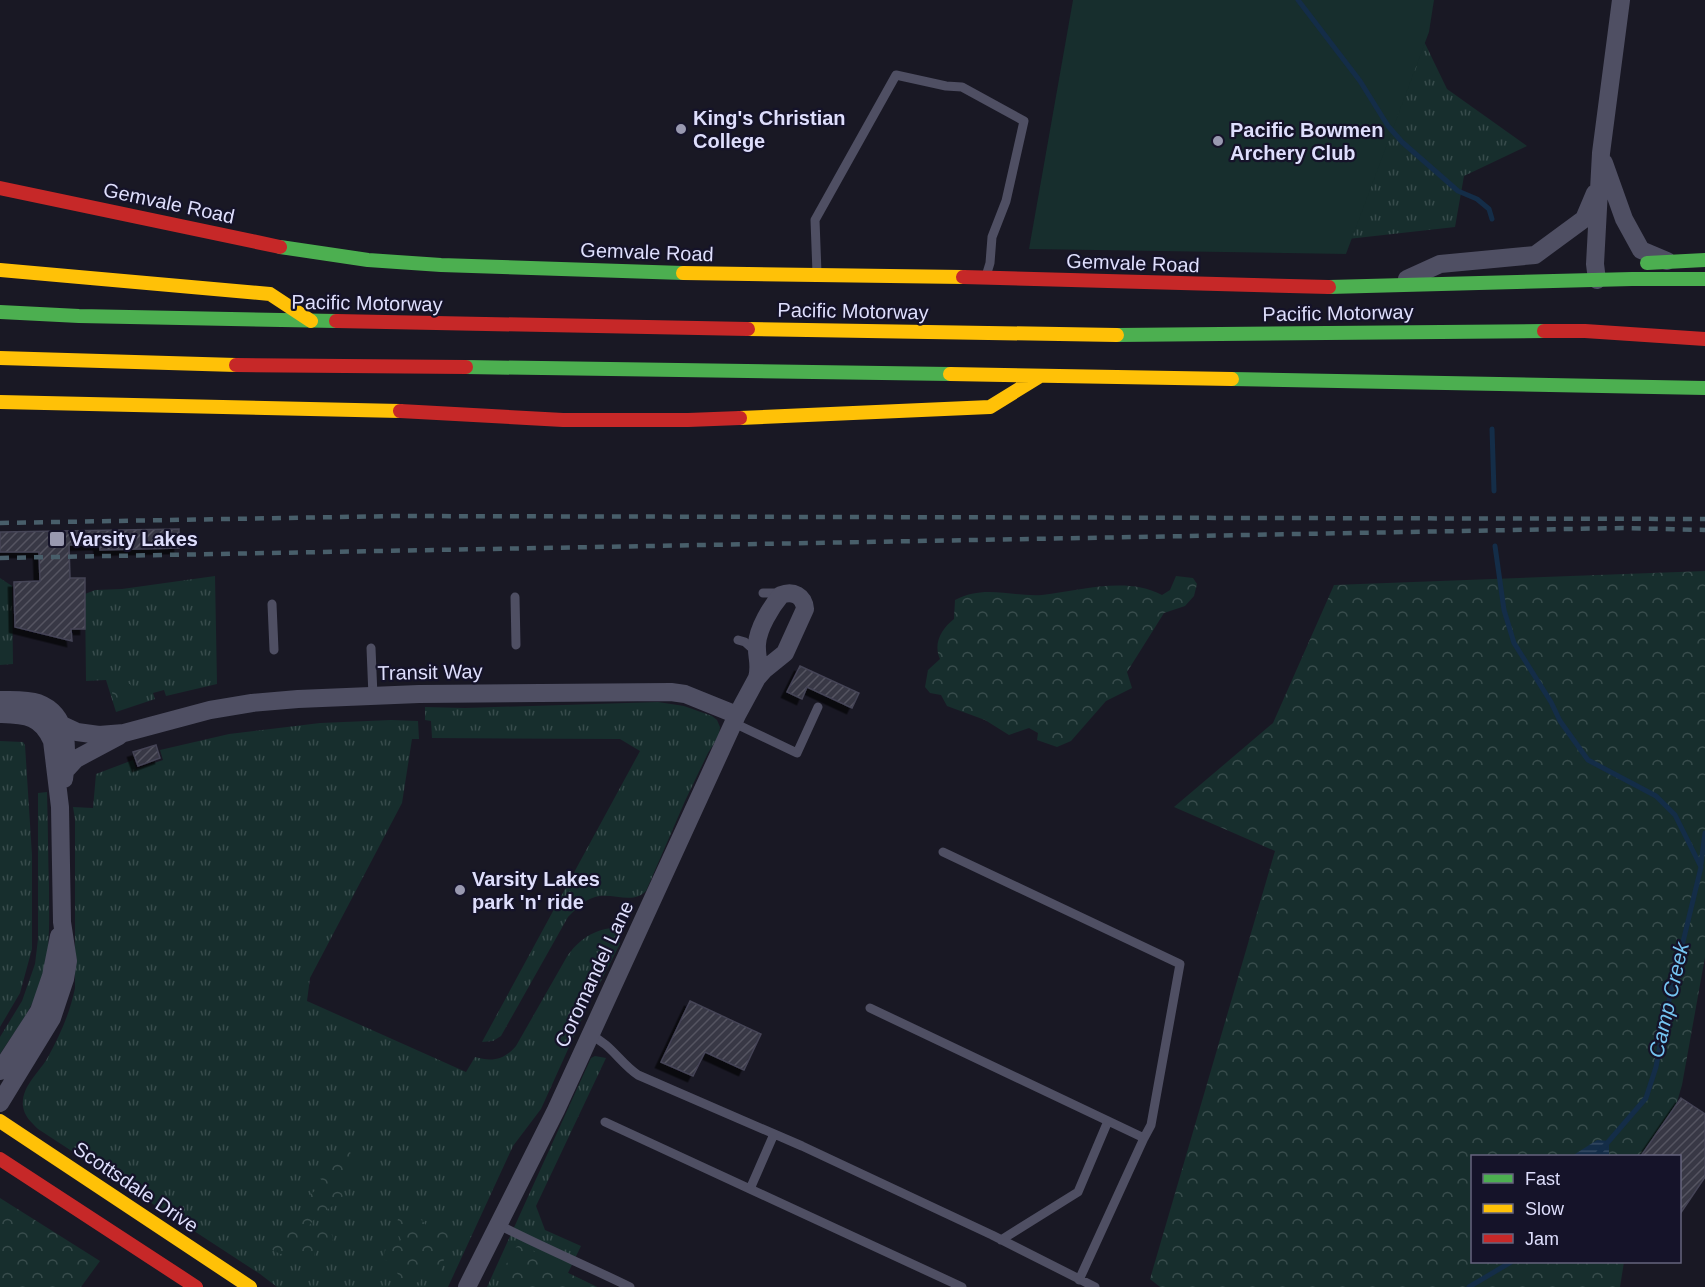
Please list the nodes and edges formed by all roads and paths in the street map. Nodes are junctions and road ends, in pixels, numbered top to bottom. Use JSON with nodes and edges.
{"nodes":[{"id":1,"x":1621,"y":0,"type":"edge"},
{"id":2,"x":1601,"y":153,"type":"junction"},
{"id":3,"x":1599,"y":182,"type":"junction"},
{"id":4,"x":0,"y":188,"type":"edge"},
{"id":5,"x":1705,"y":260,"type":"edge"},
{"id":6,"x":1669,"y":262,"type":"junction"},
{"id":7,"x":1638,"y":263,"type":"dead end"},
{"id":8,"x":1553,"y":267,"type":"dead end"},
{"id":9,"x":1596,"y":268,"type":"junction"},
{"id":10,"x":0,"y":270,"type":"edge"},
{"id":11,"x":817,"y":275,"type":"junction"},
{"id":12,"x":985,"y":277,"type":"junction"},
{"id":13,"x":1407,"y":279,"type":"junction"},
{"id":14,"x":1705,"y":279,"type":"edge"},
{"id":15,"x":1300,"y":288,"type":"junction"},
{"id":16,"x":0,"y":312,"type":"edge"},
{"id":17,"x":311,"y":321,"type":"junction"},
{"id":18,"x":1705,"y":339,"type":"edge"},
{"id":19,"x":0,"y":358,"type":"edge"},
{"id":20,"x":1041,"y":376,"type":"junction"},
{"id":21,"x":1705,"y":388,"type":"edge"},
{"id":22,"x":0,"y":402,"type":"edge"},
{"id":23,"x":763,"y":593,"type":"dead end"},
{"id":24,"x":786,"y":593,"type":"junction"},
{"id":25,"x":515,"y":597,"type":"dead end"},
{"id":26,"x":272,"y":603,"type":"dead end"},
{"id":27,"x":738,"y":640,"type":"dead end"},
{"id":28,"x":516,"y":645,"type":"dead end"},
{"id":29,"x":371,"y":648,"type":"dead end"},
{"id":30,"x":274,"y":650,"type":"dead end"},
{"id":31,"x":758,"y":654,"type":"junction"},
{"id":32,"x":781,"y":658,"type":"junction"},
{"id":33,"x":757,"y":678,"type":"junction"},
{"id":34,"x":373,"y":696,"type":"junction"},
{"id":35,"x":0,"y":700,"type":"edge"},
{"id":36,"x":818,"y":707,"type":"dead end"},
{"id":37,"x":0,"y":714,"type":"edge"},
{"id":38,"x":735,"y":719,"type":"junction"},
{"id":39,"x":62,"y":725,"type":"junction"},
{"id":40,"x":124,"y":733,"type":"junction"},
{"id":41,"x":65,"y":771,"type":"junction"},
{"id":42,"x":60,"y":807,"type":"junction"},
{"id":43,"x":943,"y":852,"type":"dead end"},
{"id":44,"x":62,"y":922,"type":"junction"},
{"id":45,"x":870,"y":1008,"type":"dead end"},
{"id":46,"x":591,"y":1035,"type":"junction"},
{"id":47,"x":0,"y":1071,"type":"edge"},
{"id":48,"x":0,"y":1103,"type":"edge"},
{"id":49,"x":0,"y":1121,"type":"edge"},
{"id":50,"x":1108,"y":1121,"type":"junction"},
{"id":51,"x":605,"y":1122,"type":"dead end"},
{"id":52,"x":774,"y":1134,"type":"junction"},
{"id":53,"x":1144,"y":1138,"type":"junction"},
{"id":54,"x":0,"y":1159,"type":"edge"},
{"id":55,"x":750,"y":1189,"type":"junction"},
{"id":56,"x":498,"y":1225,"type":"junction"},
{"id":57,"x":1001,"y":1240,"type":"junction"},
{"id":58,"x":1079,"y":1280,"type":"junction"},
{"id":59,"x":196,"y":1287,"type":"edge"},
{"id":60,"x":250,"y":1287,"type":"edge"},
{"id":61,"x":467,"y":1287,"type":"edge"},
{"id":62,"x":630,"y":1287,"type":"edge"},
{"id":63,"x":962,"y":1287,"type":"edge"},
{"id":64,"x":1095,"y":1287,"type":"edge"}],
"edges":[{"from":1,"to":2,"type":"street"},
{"from":2,"to":3,"type":"street"},
{"from":2,"to":6,"type":"street"},
{"from":3,"to":9,"type":"street"},
{"from":3,"to":13,"type":"street"},
{"from":4,"to":11,"type":"main road","name":"Gemvale Road"},
{"from":5,"to":6,"type":"main road"},
{"from":6,"to":7,"type":"main road"},
{"from":8,"to":13,"type":"main road","name":"Gemvale Road"},
{"from":9,"to":14,"type":"main road","name":"Gemvale Road"},
{"from":9,"to":15,"type":"main road","name":"Gemvale Road"},
{"from":10,"to":17,"type":"main road"},
{"from":11,"to":12,"type":"main road","name":"Gemvale Road"},
{"from":11,"to":12,"type":"lane"},
{"from":12,"to":15,"type":"main road","name":"Gemvale Road"},
{"from":13,"to":15,"type":"main road","name":"Gemvale Road"},
{"from":16,"to":17,"type":"main road","name":"Pacific Motorway"},
{"from":17,"to":18,"type":"main road","name":"Pacific Motorway"},
{"from":19,"to":20,"type":"main road"},
{"from":20,"to":21,"type":"main road"},
{"from":20,"to":22,"type":"main road"},
{"from":23,"to":24,"type":"lane"},
{"from":24,"to":31,"type":"street","name":"Coromandel Lane"},
{"from":24,"to":32,"type":"street","name":"Coromandel Lane"},
{"from":25,"to":28,"type":"lane"},
{"from":26,"to":30,"type":"lane"},
{"from":27,"to":31,"type":"lane"},
{"from":29,"to":34,"type":"lane"},
{"from":31,"to":32,"type":"lane"},
{"from":31,"to":33,"type":"street","name":"Coromandel Lane"},
{"from":32,"to":33,"type":"street","name":"Coromandel Lane"},
{"from":33,"to":38,"type":"street","name":"Coromandel Lane"},
{"from":34,"to":38,"type":"street","name":"Transit Way"},
{"from":34,"to":40,"type":"street","name":"Transit Way"},
{"from":35,"to":39,"type":"street"},
{"from":36,"to":38,"type":"lane"},
{"from":37,"to":42,"type":"street"},
{"from":38,"to":46,"type":"street","name":"Coromandel Lane"},
{"from":39,"to":40,"type":"street","name":"Transit Way"},
{"from":39,"to":41,"type":"street"},
{"from":40,"to":41,"type":"street","name":"Transit Way"},
{"from":41,"to":42,"type":"street"},
{"from":42,"to":44,"type":"street"},
{"from":43,"to":53,"type":"lane"},
{"from":44,"to":47,"type":"street"},
{"from":44,"to":48,"type":"street"},
{"from":45,"to":50,"type":"lane"},
{"from":46,"to":52,"type":"lane"},
{"from":46,"to":56,"type":"street","name":"Coromandel Lane"},
{"from":49,"to":60,"type":"main road","name":"Scottsdale Drive"},
{"from":50,"to":53,"type":"lane"},
{"from":50,"to":57,"type":"lane"},
{"from":51,"to":55,"type":"lane"},
{"from":52,"to":55,"type":"lane"},
{"from":52,"to":57,"type":"lane"},
{"from":53,"to":58,"type":"lane"},
{"from":54,"to":59,"type":"main road"},
{"from":55,"to":63,"type":"lane"},
{"from":56,"to":61,"type":"street","name":"Coromandel Lane"},
{"from":56,"to":62,"type":"lane"},
{"from":57,"to":58,"type":"lane"},
{"from":58,"to":64,"type":"lane"}]}
